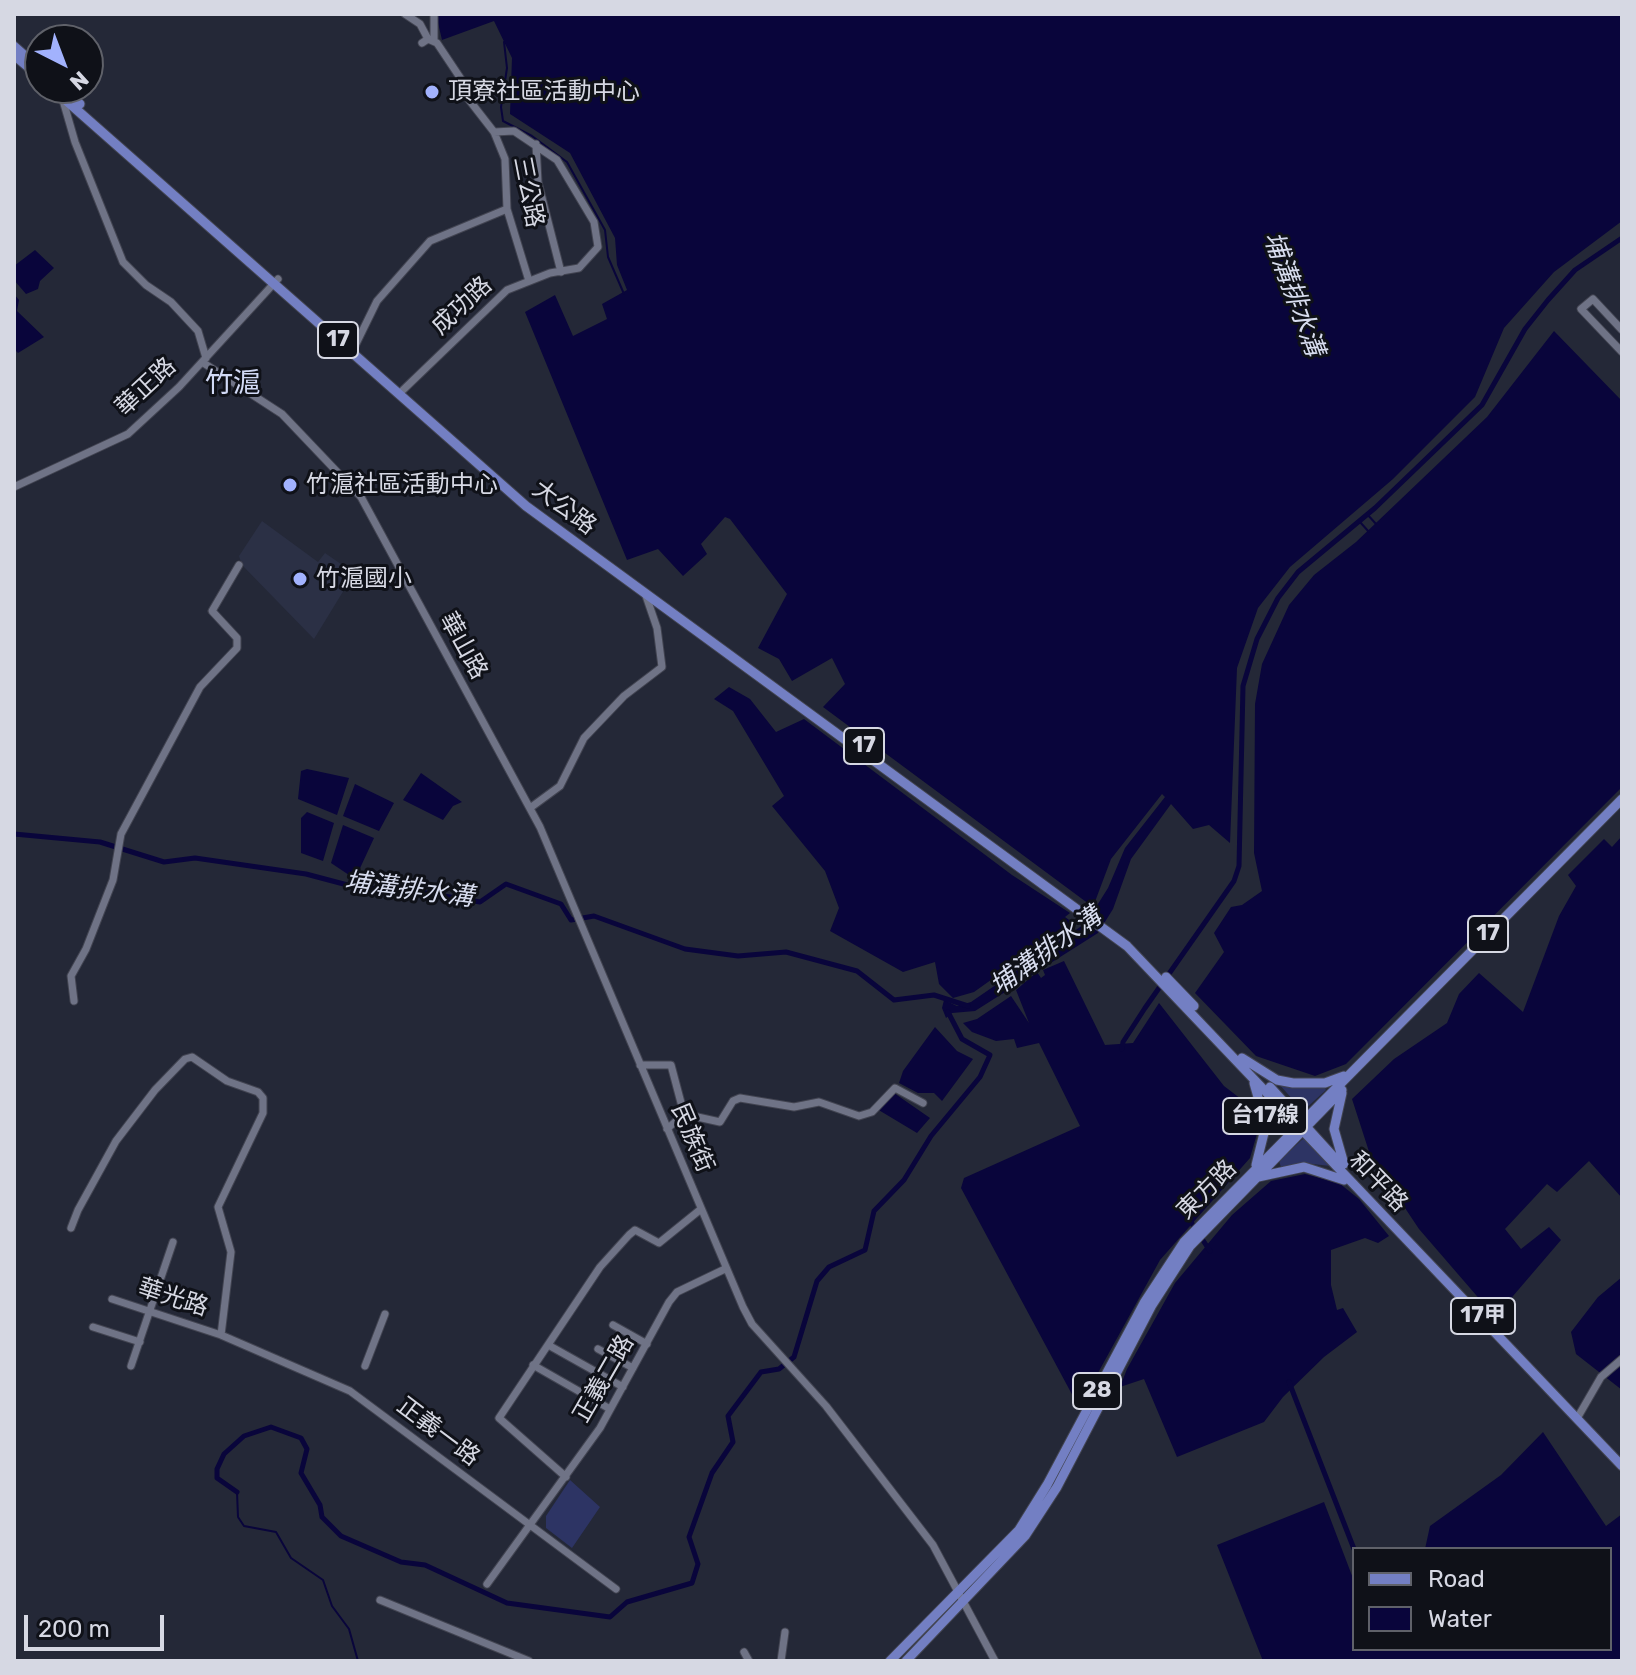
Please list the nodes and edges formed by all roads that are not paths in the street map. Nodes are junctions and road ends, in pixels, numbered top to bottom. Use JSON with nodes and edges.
{"nodes":[{"id":1,"x":405,"y":14,"type":"edge"},
{"id":2,"x":434,"y":14,"type":"edge"},
{"id":3,"x":428,"y":41,"type":"junction"},
{"id":4,"x":66,"y":104,"type":"edge"},
{"id":5,"x":77,"y":104,"type":"edge"},
{"id":6,"x":494,"y":132,"type":"junction"},
{"id":7,"x":536,"y":144,"type":"junction"},
{"id":8,"x":507,"y":209,"type":"junction"},
{"id":9,"x":561,"y":272,"type":"junction"},
{"id":10,"x":276,"y":280,"type":"junction"},
{"id":11,"x":529,"y":281,"type":"junction"},
{"id":12,"x":1622,"y":330,"type":"edge"},
{"id":13,"x":354,"y":350,"type":"junction"},
{"id":14,"x":1622,"y":352,"type":"edge"},
{"id":15,"x":204,"y":360,"type":"junction"},
{"id":16,"x":403,"y":390,"type":"junction"},
{"id":17,"x":14,"y":487,"type":"edge"},
{"id":18,"x":239,"y":565,"type":"dead end"},
{"id":19,"x":633,"y":580,"type":"junction"},
{"id":20,"x":645,"y":592,"type":"junction"},
{"id":21,"x":806,"y":707,"type":"junction"},
{"id":22,"x":1622,"y":799,"type":"edge"},
{"id":23,"x":1622,"y":806,"type":"edge"},
{"id":24,"x":530,"y":808,"type":"junction"},
{"id":25,"x":583,"y":926,"type":"joint"},
{"id":26,"x":1105,"y":926,"type":"joint"},
{"id":27,"x":74,"y":1001,"type":"dead end"},
{"id":28,"x":1240,"y":1059,"type":"junction"},
{"id":29,"x":640,"y":1065,"type":"junction"},
{"id":30,"x":1354,"y":1070,"type":"junction"},
{"id":31,"x":1343,"y":1088,"type":"junction"},
{"id":32,"x":923,"y":1103,"type":"dead end"},
{"id":33,"x":684,"y":1114,"type":"junction"},
{"id":34,"x":1303,"y":1126,"type":"junction"},
{"id":35,"x":667,"y":1129,"type":"junction"},
{"id":36,"x":1254,"y":1176,"type":"junction"},
{"id":37,"x":1347,"y":1176,"type":"junction"},
{"id":38,"x":701,"y":1209,"type":"junction"},
{"id":39,"x":71,"y":1228,"type":"dead end"},
{"id":40,"x":173,"y":1242,"type":"dead end"},
{"id":41,"x":725,"y":1269,"type":"junction"},
{"id":42,"x":112,"y":1299,"type":"dead end"},
{"id":43,"x":151,"y":1312,"type":"junction"},
{"id":44,"x":385,"y":1314,"type":"dead end"},
{"id":45,"x":613,"y":1325,"type":"dead end"},
{"id":46,"x":93,"y":1327,"type":"dead end"},
{"id":47,"x":221,"y":1335,"type":"junction"},
{"id":48,"x":140,"y":1342,"type":"junction"},
{"id":49,"x":647,"y":1344,"type":"junction"},
{"id":50,"x":550,"y":1346,"type":"junction"},
{"id":51,"x":598,"y":1349,"type":"dead end"},
{"id":52,"x":1622,"y":1359,"type":"edge"},
{"id":53,"x":533,"y":1365,"type":"junction"},
{"id":54,"x":131,"y":1366,"type":"dead end"},
{"id":55,"x":365,"y":1366,"type":"dead end"},
{"id":56,"x":633,"y":1368,"type":"junction"},
{"id":57,"x":623,"y":1387,"type":"junction"},
{"id":58,"x":610,"y":1409,"type":"junction"},
{"id":59,"x":1579,"y":1415,"type":"junction"},
{"id":60,"x":1622,"y":1460,"type":"edge"},
{"id":61,"x":1622,"y":1466,"type":"edge"},
{"id":62,"x":566,"y":1477,"type":"junction"},
{"id":63,"x":529,"y":1525,"type":"junction"},
{"id":64,"x":487,"y":1584,"type":"dead end"},
{"id":65,"x":616,"y":1589,"type":"dead end"},
{"id":66,"x":962,"y":1596,"type":"junction"},
{"id":67,"x":380,"y":1600,"type":"dead end"},
{"id":68,"x":785,"y":1632,"type":"dead end"},
{"id":69,"x":744,"y":1652,"type":"dead end"},
{"id":70,"x":529,"y":1661,"type":"edge"},
{"id":71,"x":749,"y":1661,"type":"edge"},
{"id":72,"x":781,"y":1661,"type":"edge"},
{"id":73,"x":890,"y":1661,"type":"edge"},
{"id":74,"x":906,"y":1661,"type":"edge"},
{"id":75,"x":995,"y":1661,"type":"edge"}],
"edges":[{"from":1,"to":3,"type":"street","name":"三公路"},
{"from":2,"to":3,"type":"street"},
{"from":3,"to":6,"type":"street","name":"三公路"},
{"from":4,"to":15,"type":"street"},
{"from":5,"to":10,"type":"main road","name":"大公路","number":"17"},
{"from":6,"to":7,"type":"street"},
{"from":6,"to":8,"type":"street","name":"三公路"},
{"from":7,"to":9,"type":"street"},
{"from":7,"to":9,"type":"street","name":"成功路"},
{"from":8,"to":11,"type":"street","name":"三公路"},
{"from":8,"to":13,"type":"street"},
{"from":9,"to":11,"type":"street","name":"成功路"},
{"from":10,"to":13,"type":"main road","name":"大公路","number":"17"},
{"from":10,"to":15,"type":"street","name":"華正路"},
{"from":11,"to":16,"type":"street","name":"成功路"},
{"from":12,"to":14,"type":"street"},
{"from":13,"to":16,"type":"main road","name":"大公路","number":"17"},
{"from":13,"to":19,"type":"main road","name":"大公路","number":"17"},
{"from":15,"to":17,"type":"street","name":"華正路"},
{"from":15,"to":24,"type":"street","name":"華山路"},
{"from":16,"to":19,"type":"main road","name":"大公路","number":"17"},
{"from":18,"to":27,"type":"street"},
{"from":19,"to":20,"type":"main road","name":"大公路","number":"17"},
{"from":19,"to":21,"type":"main road","name":"大公路","number":"17"},
{"from":20,"to":21,"type":"main road","name":"大公路","number":"17"},
{"from":20,"to":24,"type":"street"},
{"from":21,"to":26,"type":"main road","name":"大公路","number":"17"},
{"from":22,"to":30,"type":"main road","name":"東方路","number":"17"},
{"from":23,"to":31,"type":"main road","name":"東方路","number":"17"},
{"from":24,"to":25,"type":"street","name":"華山路"},
{"from":25,"to":29,"type":"street","name":"民族街"},
{"from":26,"to":28,"type":"main road","name":"和平路","number":"17"},
{"from":28,"to":30,"type":"main road","number":"台17線"},
{"from":28,"to":34,"type":"main road","name":"和平路","number":"17"},
{"from":28,"to":36,"type":"main road","number":"台17線"},
{"from":29,"to":33,"type":"street"},
{"from":29,"to":35,"type":"street","name":"民族街"},
{"from":30,"to":34,"type":"main road","name":"東方路","number":"17"},
{"from":31,"to":34,"type":"main road","name":"東方路","number":"17"},
{"from":31,"to":37,"type":"main road"},
{"from":32,"to":33,"type":"street"},
{"from":33,"to":35,"type":"street"},
{"from":34,"to":36,"type":"main road","name":"東方路","number":"28"},
{"from":34,"to":37,"type":"main road","name":"和平路","number":"17甲"},
{"from":35,"to":38,"type":"street","name":"民族街"},
{"from":36,"to":37,"type":"main road"},
{"from":36,"to":66,"type":"main road","name":"東方路","number":"28"},
{"from":37,"to":59,"type":"main road","name":"和平路","number":"17甲"},
{"from":37,"to":61,"type":"main road","name":"和平路","number":"17甲"},
{"from":38,"to":41,"type":"street","name":"民族街"},
{"from":38,"to":50,"type":"street"},
{"from":39,"to":47,"type":"street"},
{"from":40,"to":43,"type":"street"},
{"from":41,"to":49,"type":"street","name":"正義二路"},
{"from":41,"to":66,"type":"street","name":"民族街"},
{"from":42,"to":43,"type":"street","name":"華光路"},
{"from":43,"to":47,"type":"street","name":"華光路"},
{"from":43,"to":48,"type":"street"},
{"from":44,"to":55,"type":"street"},
{"from":45,"to":49,"type":"street"},
{"from":46,"to":48,"type":"street"},
{"from":47,"to":63,"type":"street","name":"正義一路"},
{"from":48,"to":54,"type":"street"},
{"from":49,"to":56,"type":"street","name":"正義二路"},
{"from":50,"to":53,"type":"street"},
{"from":50,"to":57,"type":"street"},
{"from":51,"to":56,"type":"street"},
{"from":52,"to":59,"type":"street"},
{"from":53,"to":58,"type":"street"},
{"from":53,"to":62,"type":"street"},
{"from":56,"to":57,"type":"street","name":"正義二路"},
{"from":57,"to":58,"type":"street","name":"正義二路"},
{"from":58,"to":62,"type":"street","name":"正義二路"},
{"from":59,"to":60,"type":"main road","name":"和平路","number":"17甲"},
{"from":62,"to":63,"type":"street","name":"正義二路"},
{"from":63,"to":64,"type":"street","name":"正義二路"},
{"from":63,"to":65,"type":"street","name":"正義一路"},
{"from":66,"to":73,"type":"main road","name":"東方路","number":"28"},
{"from":66,"to":74,"type":"main road","name":"東方路","number":"28"},
{"from":66,"to":75,"type":"street"},
{"from":67,"to":70,"type":"street"},
{"from":68,"to":72,"type":"street"},
{"from":69,"to":71,"type":"street"}]}
